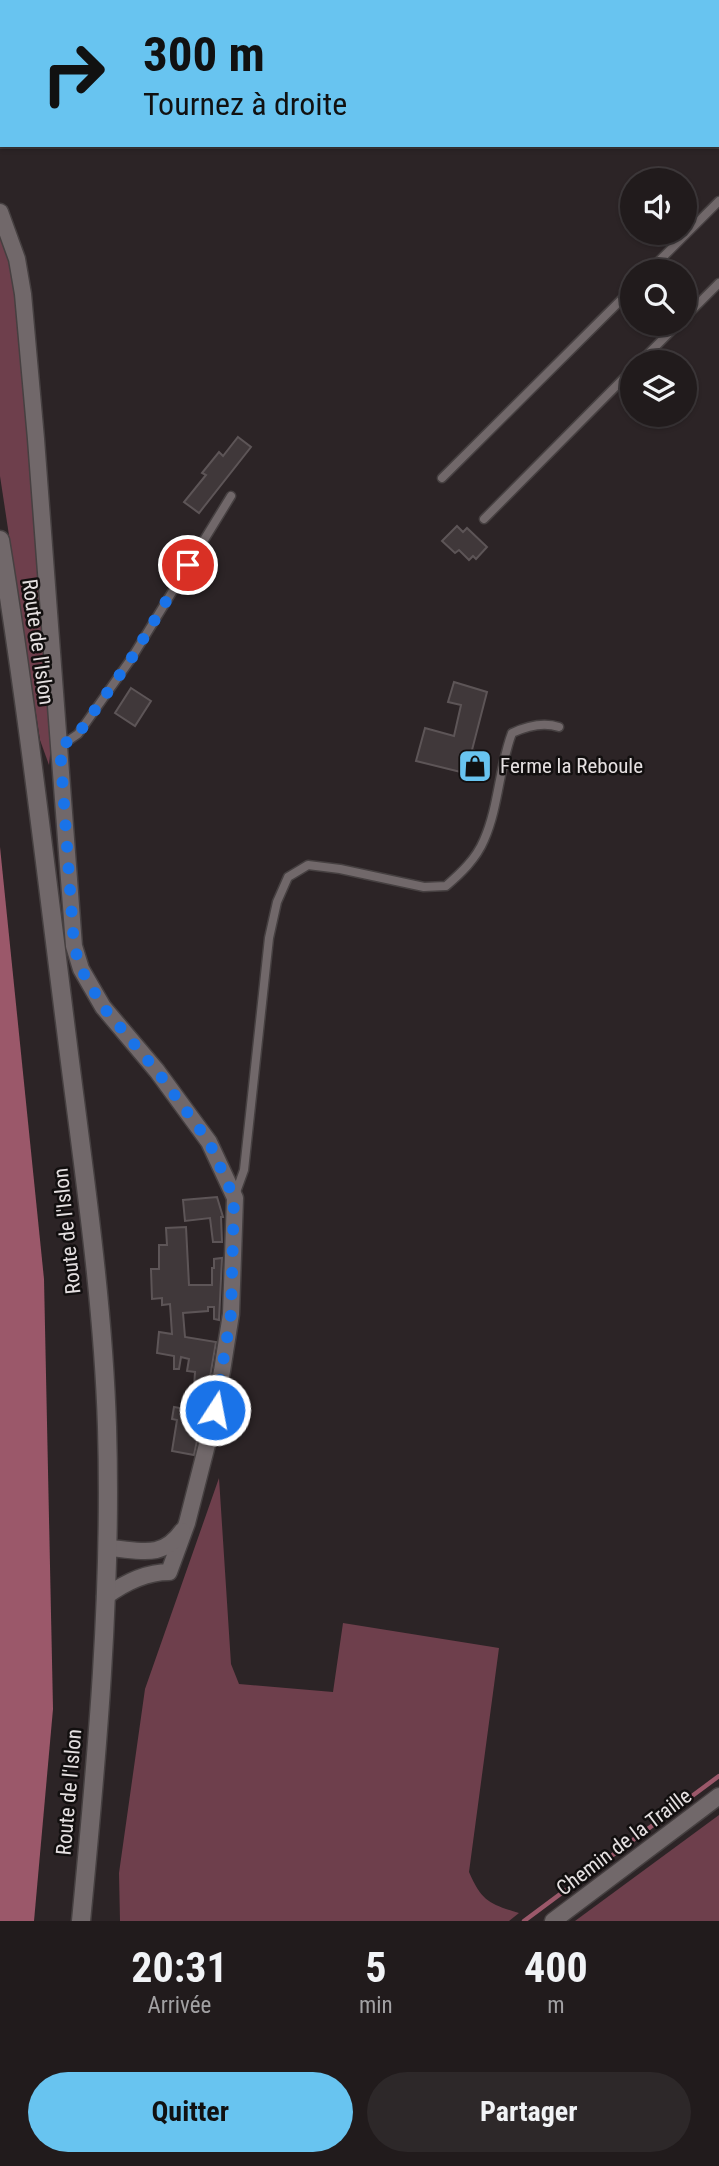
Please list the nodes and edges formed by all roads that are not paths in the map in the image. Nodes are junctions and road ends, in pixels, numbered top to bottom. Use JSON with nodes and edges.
{"nodes":[{"id":1,"x":719,"y":201,"type":"edge"},
{"id":2,"x":0,"y":212,"type":"edge"},
{"id":3,"x":661,"y":259,"type":"edge"},
{"id":4,"x":719,"y":283,"type":"edge"},
{"id":5,"x":620,"y":301,"type":"edge"},
{"id":6,"x":697,"y":305,"type":"edge"},
{"id":7,"x":666,"y":336,"type":"edge"},
{"id":8,"x":652,"y":350,"type":"edge"},
{"id":9,"x":620,"y":382,"type":"edge"},
{"id":10,"x":442,"y":478,"type":"dead end"},
{"id":11,"x":231,"y":496,"type":"dead end"},
{"id":12,"x":484,"y":519,"type":"dead end"},
{"id":13,"x":0,"y":540,"type":"edge"},
{"id":14,"x":559,"y":727,"type":"dead end"},
{"id":15,"x":60,"y":747,"type":"junction"},
{"id":16,"x":234,"y":1198,"type":"junction"},
{"id":17,"x":187,"y":1523,"type":"junction"},
{"id":18,"x":107,"y":1548,"type":"junction"},
{"id":19,"x":105,"y":1597,"type":"junction"},
{"id":20,"x":719,"y":1796,"type":"edge"},
{"id":21,"x":80,"y":1921,"type":"edge"},
{"id":22,"x":553,"y":1921,"type":"edge"}],
"edges":[{"from":1,"to":3,"type":"lane"},
{"from":2,"to":15,"type":"street"},
{"from":4,"to":6,"type":"lane"},
{"from":5,"to":10,"type":"lane"},
{"from":7,"to":8,"type":"lane"},
{"from":9,"to":12,"type":"lane"},
{"from":11,"to":15,"type":"lane"},
{"from":13,"to":18,"type":"street","name":"Route de l'Islon"},
{"from":14,"to":16,"type":"lane"},
{"from":15,"to":16,"type":"street"},
{"from":16,"to":17,"type":"street"},
{"from":17,"to":18,"type":"street"},
{"from":17,"to":19,"type":"street"},
{"from":18,"to":19,"type":"street","name":"Route de l'Islon"},
{"from":19,"to":21,"type":"street","name":"Route de l'Islon"},
{"from":20,"to":22,"type":"street","name":"Chemin de la Traille"}]}
